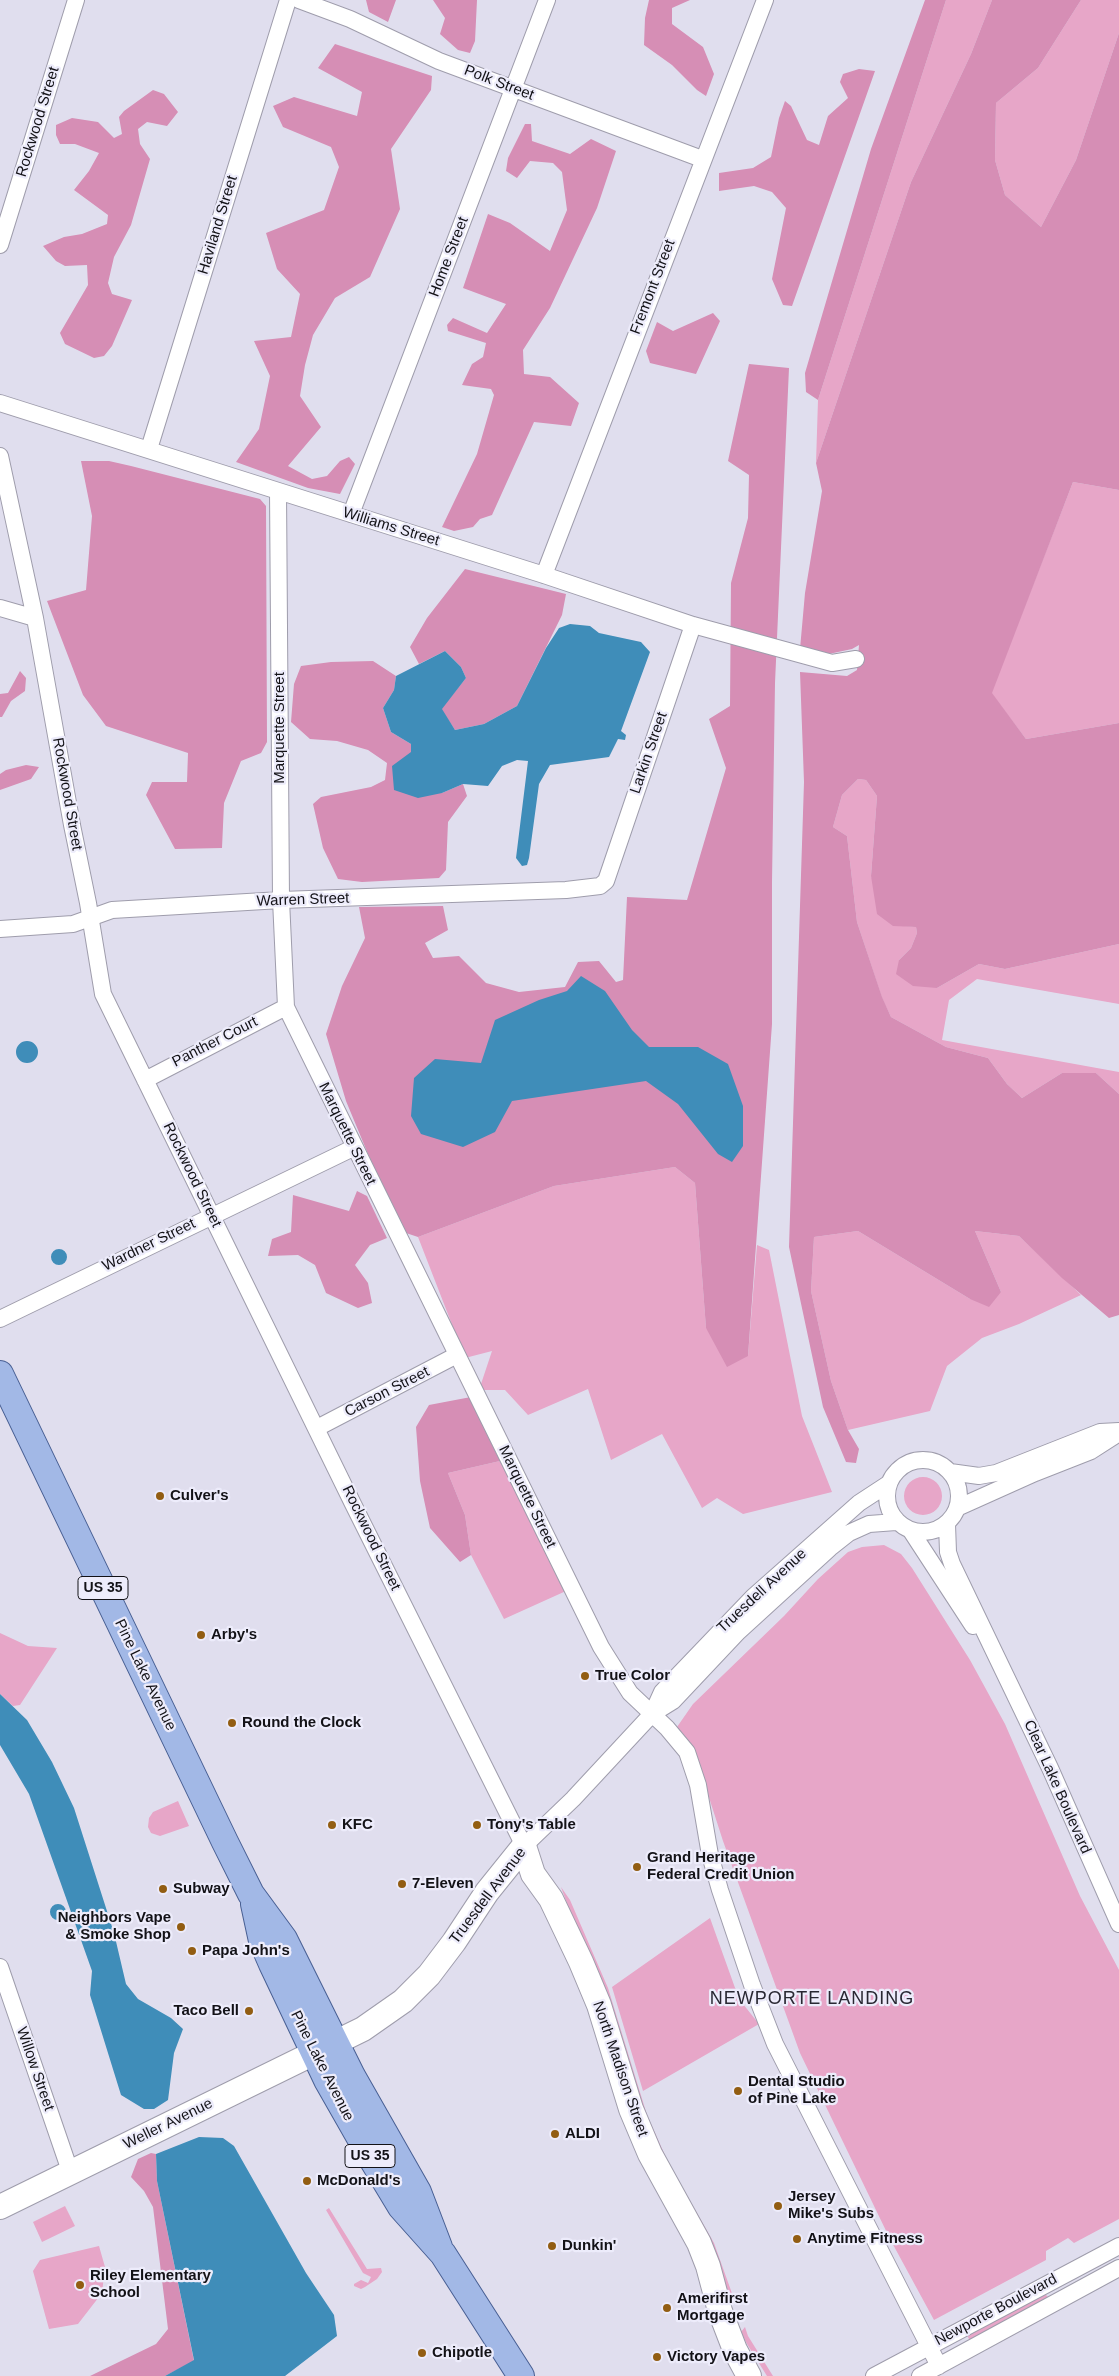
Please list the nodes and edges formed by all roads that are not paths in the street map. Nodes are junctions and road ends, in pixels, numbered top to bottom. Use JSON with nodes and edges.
{"nodes":[{"id":1,"x":76,"y":0,"type":"edge"},
{"id":2,"x":288,"y":0,"type":"edge"},
{"id":3,"x":299,"y":0,"type":"edge"},
{"id":4,"x":547,"y":0,"type":"edge"},
{"id":5,"x":765,"y":0,"type":"edge"},
{"id":6,"x":513,"y":89,"type":"junction"},
{"id":7,"x":702,"y":159,"type":"junction"},
{"id":8,"x":0,"y":245,"type":"edge"},
{"id":9,"x":0,"y":403,"type":"edge"},
{"id":10,"x":149,"y":449,"type":"junction"},
{"id":11,"x":0,"y":456,"type":"edge"},
{"id":12,"x":278,"y":491,"type":"junction"},
{"id":13,"x":351,"y":514,"type":"junction"},
{"id":14,"x":544,"y":575,"type":"junction"},
{"id":15,"x":0,"y":608,"type":"edge"},
{"id":16,"x":34,"y":618,"type":"junction"},
{"id":17,"x":693,"y":625,"type":"junction"},
{"id":18,"x":856,"y":659,"type":"dead end"},
{"id":19,"x":606,"y":881,"type":"joint"},
{"id":20,"x":281,"y":900,"type":"junction"},
{"id":21,"x":90,"y":916,"type":"junction"},
{"id":22,"x":0,"y":929,"type":"edge"},
{"id":23,"x":286,"y":1007,"type":"junction"},
{"id":24,"x":145,"y":1080,"type":"junction"},
{"id":25,"x":353,"y":1148,"type":"junction"},
{"id":26,"x":212,"y":1215,"type":"junction"},
{"id":27,"x":0,"y":1319,"type":"edge"},
{"id":28,"x":457,"y":1355,"type":"junction"},
{"id":29,"x":0,"y":1374,"type":"edge"},
{"id":30,"x":317,"y":1428,"type":"junction"},
{"id":31,"x":1119,"y":1432,"type":"edge"},
{"id":32,"x":950,"y":1472,"type":"junction"},
{"id":33,"x":888,"y":1484,"type":"junction"},
{"id":34,"x":957,"y":1508,"type":"junction"},
{"id":35,"x":896,"y":1522,"type":"junction"},
{"id":36,"x":947,"y":1524,"type":"junction"},
{"id":37,"x":911,"y":1531,"type":"junction"},
{"id":38,"x":994,"y":1650,"type":"junction"},
{"id":39,"x":652,"y":1714,"type":"junction"},
{"id":40,"x":524,"y":1846,"type":"junction"},
{"id":41,"x":1119,"y":1924,"type":"edge"},
{"id":42,"x":0,"y":1967,"type":"edge"},
{"id":43,"x":326,"y":2049,"type":"junction"},
{"id":44,"x":70,"y":2171,"type":"junction"},
{"id":45,"x":0,"y":2207,"type":"edge"},
{"id":46,"x":1119,"y":2246,"type":"edge"},
{"id":47,"x":1119,"y":2268,"type":"edge"},
{"id":48,"x":1072,"y":2270,"type":"junction"},
{"id":49,"x":1082,"y":2288,"type":"junction"},
{"id":50,"x":929,"y":2346,"type":"junction"},
{"id":51,"x":939,"y":2366,"type":"junction"},
{"id":52,"x":520,"y":2376,"type":"edge"},
{"id":53,"x":749,"y":2376,"type":"edge"},
{"id":54,"x":874,"y":2376,"type":"edge"},
{"id":55,"x":920,"y":2376,"type":"edge"}],
"edges":[{"from":1,"to":8,"type":"street","name":"Rockwood Street"},
{"from":2,"to":10,"type":"street","name":"Haviland Street"},
{"from":3,"to":6,"type":"street","name":"Polk Street"},
{"from":4,"to":6,"type":"street","name":"Home Street"},
{"from":5,"to":7,"type":"street","name":"Fremont Street"},
{"from":6,"to":7,"type":"street","name":"Polk Street"},
{"from":6,"to":13,"type":"street","name":"Home Street"},
{"from":7,"to":14,"type":"street","name":"Fremont Street"},
{"from":9,"to":10,"type":"street","name":"Williams Street"},
{"from":10,"to":12,"type":"street","name":"Williams Street"},
{"from":11,"to":16,"type":"street","name":"Rockwood Street"},
{"from":12,"to":13,"type":"street","name":"Williams Street"},
{"from":12,"to":20,"type":"street","name":"Marquette Street"},
{"from":13,"to":14,"type":"street","name":"Williams Street"},
{"from":14,"to":17,"type":"street","name":"Williams Street"},
{"from":15,"to":16,"type":"street"},
{"from":16,"to":21,"type":"street","name":"Rockwood Street"},
{"from":17,"to":18,"type":"street","name":"Williams Street"},
{"from":17,"to":19,"type":"street","name":"Larkin Street"},
{"from":19,"to":20,"type":"street","name":"Warren Street"},
{"from":20,"to":21,"type":"street","name":"Warren Street"},
{"from":20,"to":23,"type":"street","name":"Marquette Street"},
{"from":21,"to":22,"type":"street","name":"Warren Street"},
{"from":21,"to":24,"type":"street","name":"Rockwood Street"},
{"from":23,"to":24,"type":"street","name":"Panther Court"},
{"from":23,"to":25,"type":"street","name":"Marquette Street"},
{"from":24,"to":26,"type":"street","name":"Rockwood Street"},
{"from":25,"to":26,"type":"street","name":"Wardner Street"},
{"from":25,"to":28,"type":"street","name":"Marquette Street"},
{"from":26,"to":27,"type":"street","name":"Wardner Street"},
{"from":26,"to":30,"type":"street","name":"Rockwood Street"},
{"from":28,"to":30,"type":"street","name":"Carson Street"},
{"from":28,"to":39,"type":"street","name":"Marquette Street"},
{"from":29,"to":43,"type":"main road","name":"Pine Lake Avenue","number":"US 35"},
{"from":30,"to":40,"type":"street","name":"Rockwood Street"},
{"from":31,"to":32,"type":"street"},
{"from":31,"to":34,"type":"street"},
{"from":32,"to":33,"type":"street"},
{"from":32,"to":34,"type":"street"},
{"from":33,"to":35,"type":"street"},
{"from":33,"to":39,"type":"street","name":"Truesdell Avenue"},
{"from":34,"to":36,"type":"street"},
{"from":35,"to":37,"type":"street"},
{"from":35,"to":39,"type":"street","name":"Truesdell Avenue"},
{"from":36,"to":37,"type":"street"},
{"from":36,"to":38,"type":"street","name":"Clear Lake Boulevard"},
{"from":37,"to":38,"type":"street","name":"Clear Lake Boulevard"},
{"from":38,"to":41,"type":"street","name":"Clear Lake Boulevard"},
{"from":39,"to":40,"type":"street","name":"Truesdell Avenue"},
{"from":39,"to":50,"type":"street","name":"Marquette Street"},
{"from":40,"to":43,"type":"street","name":"Truesdell Avenue"},
{"from":40,"to":53,"type":"street","name":"North Madison Street"},
{"from":42,"to":44,"type":"street","name":"Willow Street"},
{"from":43,"to":44,"type":"street","name":"Weller Avenue"},
{"from":43,"to":52,"type":"main road","name":"Pine Lake Avenue","number":"US 35"},
{"from":44,"to":45,"type":"street","name":"Weller Avenue"},
{"from":46,"to":48,"type":"street","name":"Newporte Boulevard"},
{"from":47,"to":49,"type":"street","name":"Newporte Boulevard"},
{"from":48,"to":49,"type":"street"},
{"from":48,"to":50,"type":"street","name":"Newporte Boulevard"},
{"from":49,"to":51,"type":"street","name":"Newporte Boulevard"},
{"from":50,"to":51,"type":"street","name":"Marquette Street"},
{"from":50,"to":54,"type":"street","name":"Newporte Boulevard"},
{"from":51,"to":55,"type":"street","name":"Newporte Boulevard"}]}
